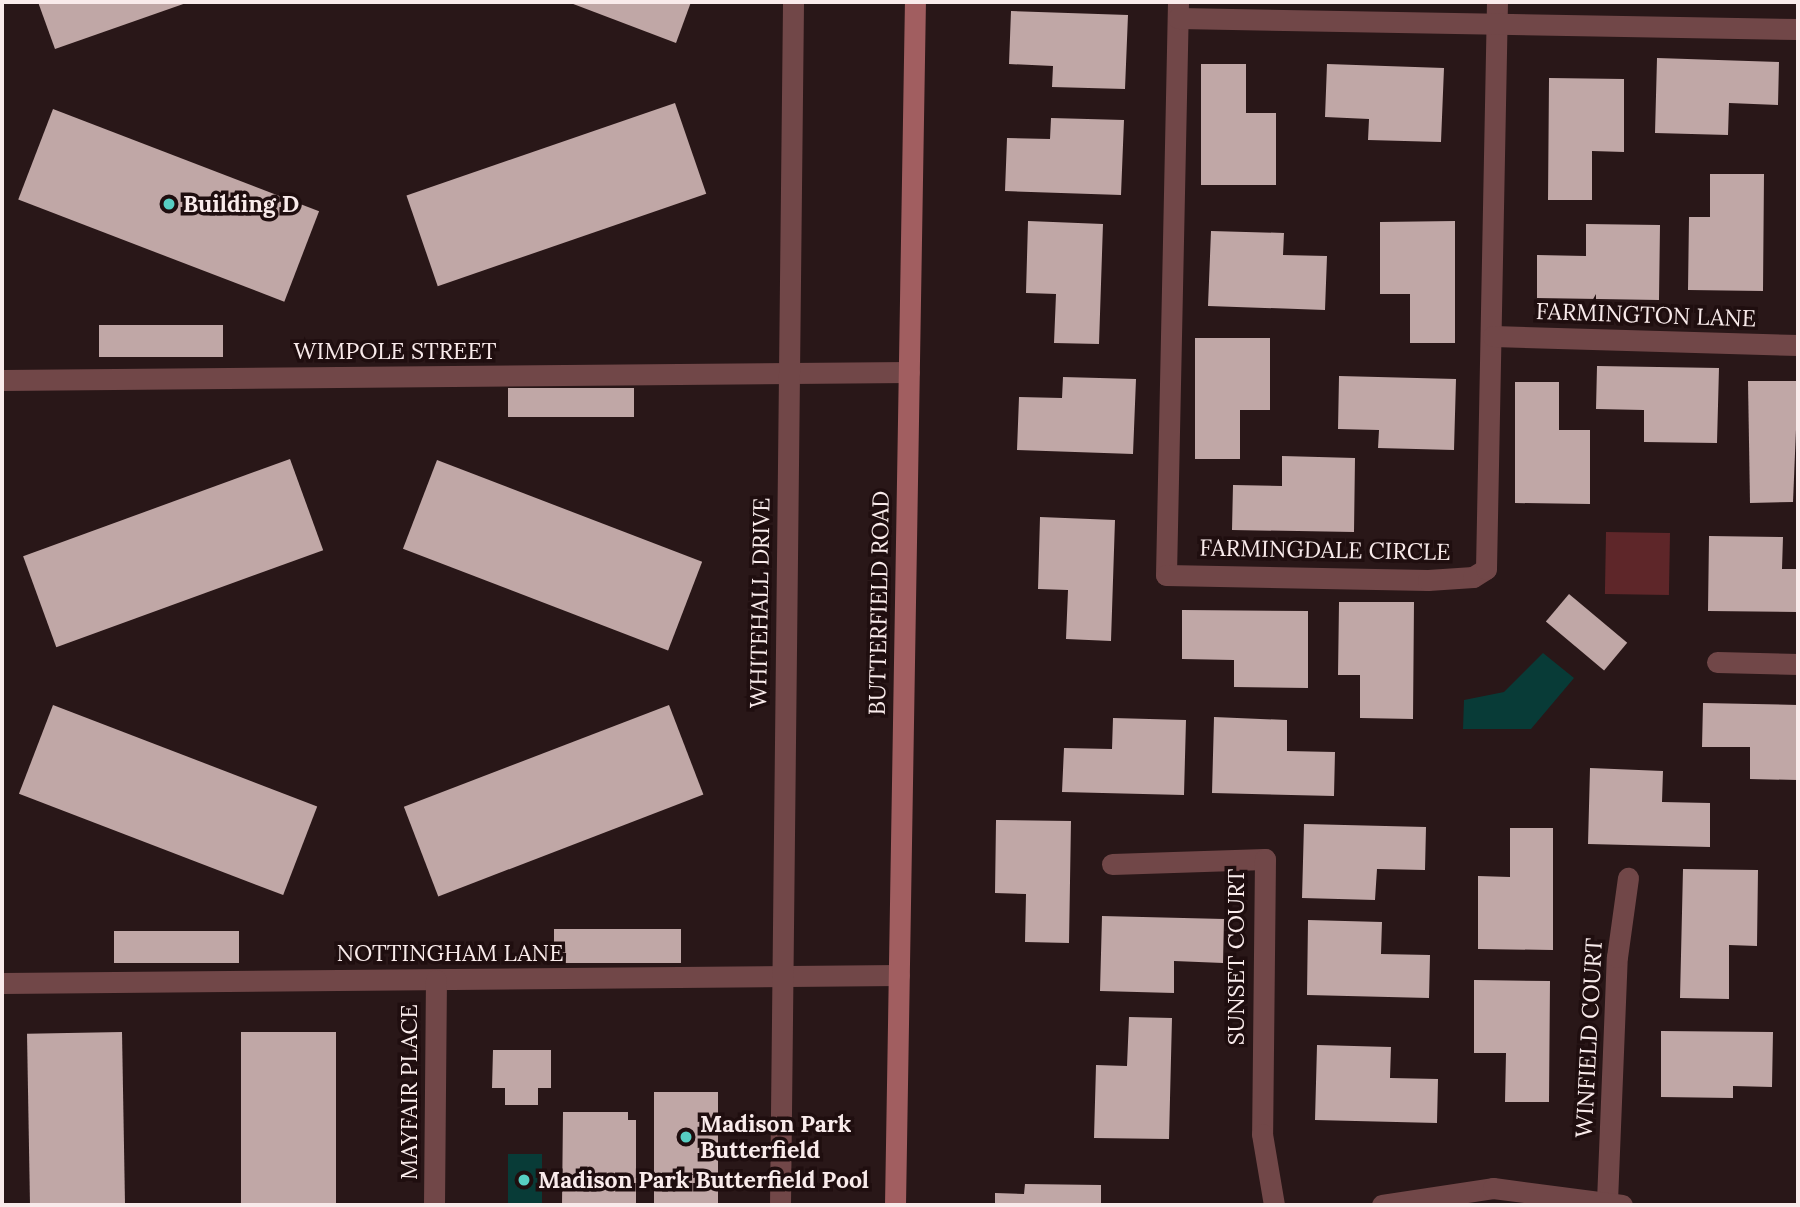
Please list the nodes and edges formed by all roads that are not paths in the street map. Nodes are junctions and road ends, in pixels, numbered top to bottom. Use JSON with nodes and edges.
{"nodes":[{"id":1,"x":793,"y":2,"type":"edge"},
{"id":2,"x":915,"y":2,"type":"edge"},
{"id":3,"x":1497,"y":2,"type":"edge"},
{"id":4,"x":1178,"y":10,"type":"edge"},
{"id":5,"x":1497,"y":23,"type":"junction"},
{"id":6,"x":1798,"y":29,"type":"edge"},
{"id":7,"x":1493,"y":336,"type":"junction"},
{"id":8,"x":1798,"y":345,"type":"edge"},
{"id":9,"x":909,"y":372,"type":"junction"},
{"id":10,"x":789,"y":376,"type":"junction"},
{"id":11,"x":2,"y":380,"type":"edge"},
{"id":12,"x":1717,"y":662,"type":"dead end"},
{"id":13,"x":1798,"y":664,"type":"edge"},
{"id":14,"x":1112,"y":864,"type":"dead end"},
{"id":15,"x":1628,"y":878,"type":"dead end"},
{"id":16,"x":899,"y":975,"type":"junction"},
{"id":17,"x":782,"y":976,"type":"junction"},
{"id":18,"x":436,"y":980,"type":"junction"},
{"id":19,"x":2,"y":984,"type":"edge"},
{"id":20,"x":1614,"y":1203,"type":"edge"},
{"id":21,"x":434,"y":1205,"type":"edge"},
{"id":22,"x":780,"y":1205,"type":"edge"},
{"id":23,"x":895,"y":1205,"type":"edge"},
{"id":24,"x":1274,"y":1205,"type":"edge"},
{"id":25,"x":1382,"y":1205,"type":"edge"}],
"edges":[{"from":1,"to":10,"type":"street","name":"WHITEHALL DRIVE"},
{"from":2,"to":9,"type":"main road","name":"BUTTERFIELD ROAD"},
{"from":3,"to":5,"type":"street","name":"FARMINGDALE CIRCLE"},
{"from":4,"to":5,"type":"street"},
{"from":4,"to":7,"type":"street","name":"FARMINGDALE CIRCLE"},
{"from":5,"to":6,"type":"street"},
{"from":5,"to":7,"type":"street","name":"FARMINGDALE CIRCLE"},
{"from":7,"to":8,"type":"street","name":"FARMINGTON LANE"},
{"from":9,"to":10,"type":"street","name":"WIMPOLE STREET"},
{"from":9,"to":16,"type":"main road","name":"BUTTERFIELD ROAD"},
{"from":10,"to":11,"type":"street","name":"WIMPOLE STREET"},
{"from":10,"to":17,"type":"street","name":"WHITEHALL DRIVE"},
{"from":12,"to":13,"type":"street"},
{"from":14,"to":24,"type":"street","name":"SUNSET COURT"},
{"from":15,"to":20,"type":"street","name":"WINFIELD COURT"},
{"from":16,"to":17,"type":"street","name":"NOTTINGHAM LANE"},
{"from":16,"to":23,"type":"main road","name":"BUTTERFIELD ROAD"},
{"from":17,"to":18,"type":"street","name":"NOTTINGHAM LANE"},
{"from":17,"to":22,"type":"street","name":"WHITEHALL DRIVE"},
{"from":18,"to":19,"type":"street","name":"NOTTINGHAM LANE"},
{"from":18,"to":21,"type":"street","name":"MAYFAIR PLACE"},
{"from":20,"to":25,"type":"street"}]}
